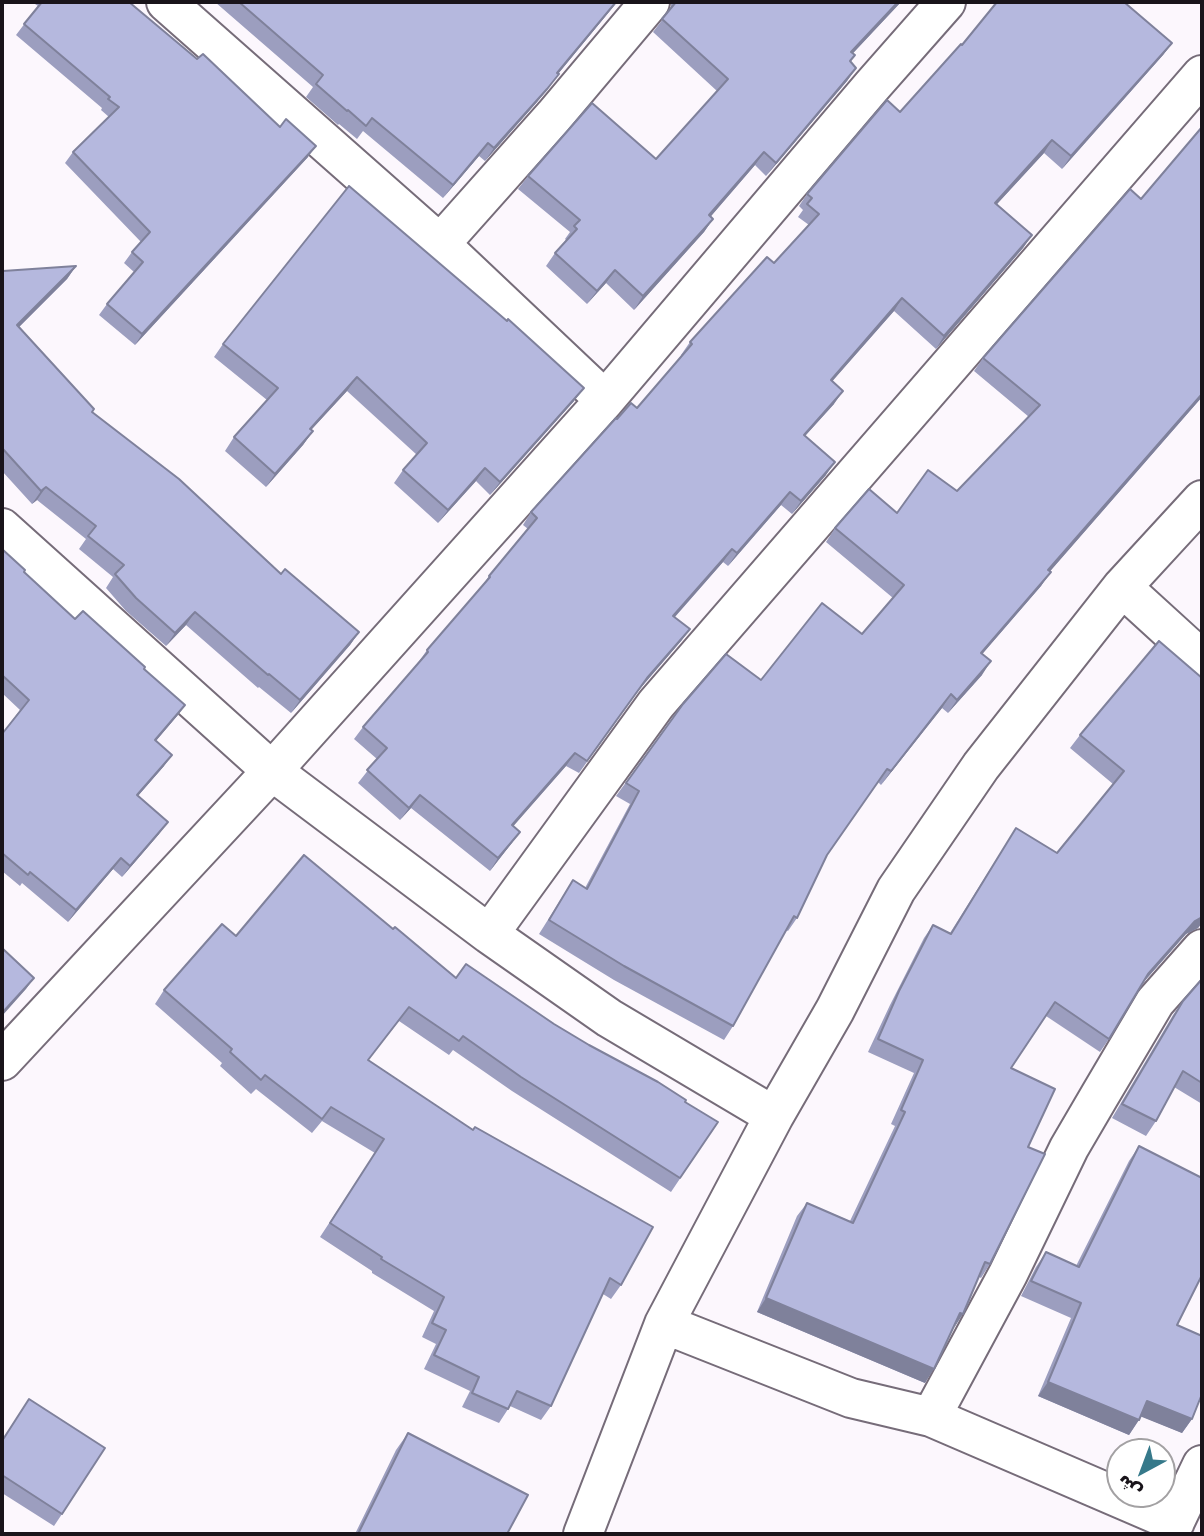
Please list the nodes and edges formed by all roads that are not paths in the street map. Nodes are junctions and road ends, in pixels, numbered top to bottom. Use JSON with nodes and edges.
{"nodes":[{"id":1,"x":166,"y":2,"type":"edge"},
{"id":2,"x":650,"y":2,"type":"edge"},
{"id":3,"x":946,"y":2,"type":"edge"},
{"id":4,"x":1202,"y":75,"type":"edge"},
{"id":5,"x":440,"y":244,"type":"junction"},
{"id":6,"x":605,"y":400,"type":"junction"},
{"id":7,"x":1202,"y":500,"type":"edge"},
{"id":8,"x":2,"y":528,"type":"edge"},
{"id":9,"x":1122,"y":587,"type":"junction"},
{"id":10,"x":1202,"y":660,"type":"edge"},
{"id":11,"x":272,"y":771,"type":"junction"},
{"id":12,"x":489,"y":934,"type":"junction"},
{"id":13,"x":1202,"y":949,"type":"edge"},
{"id":14,"x":2,"y":1061,"type":"edge"},
{"id":15,"x":774,"y":1116,"type":"junction"},
{"id":16,"x":664,"y":1324,"type":"junction"},
{"id":17,"x":930,"y":1417,"type":"junction"},
{"id":18,"x":1202,"y":1465,"type":"edge"},
{"id":19,"x":1172,"y":1528,"type":"edge"},
{"id":20,"x":583,"y":1534,"type":"edge"}],
"edges":[{"from":1,"to":5,"type":"street"},
{"from":2,"to":5,"type":"street"},
{"from":3,"to":6,"type":"street"},
{"from":4,"to":12,"type":"street"},
{"from":5,"to":6,"type":"street"},
{"from":6,"to":11,"type":"street"},
{"from":7,"to":9,"type":"street"},
{"from":8,"to":11,"type":"street"},
{"from":9,"to":10,"type":"street"},
{"from":9,"to":15,"type":"street"},
{"from":11,"to":12,"type":"street"},
{"from":11,"to":14,"type":"street"},
{"from":12,"to":15,"type":"street"},
{"from":13,"to":17,"type":"street"},
{"from":15,"to":16,"type":"street"},
{"from":16,"to":17,"type":"street"},
{"from":16,"to":20,"type":"street"},
{"from":17,"to":19,"type":"street"},
{"from":18,"to":19,"type":"street"}]}
